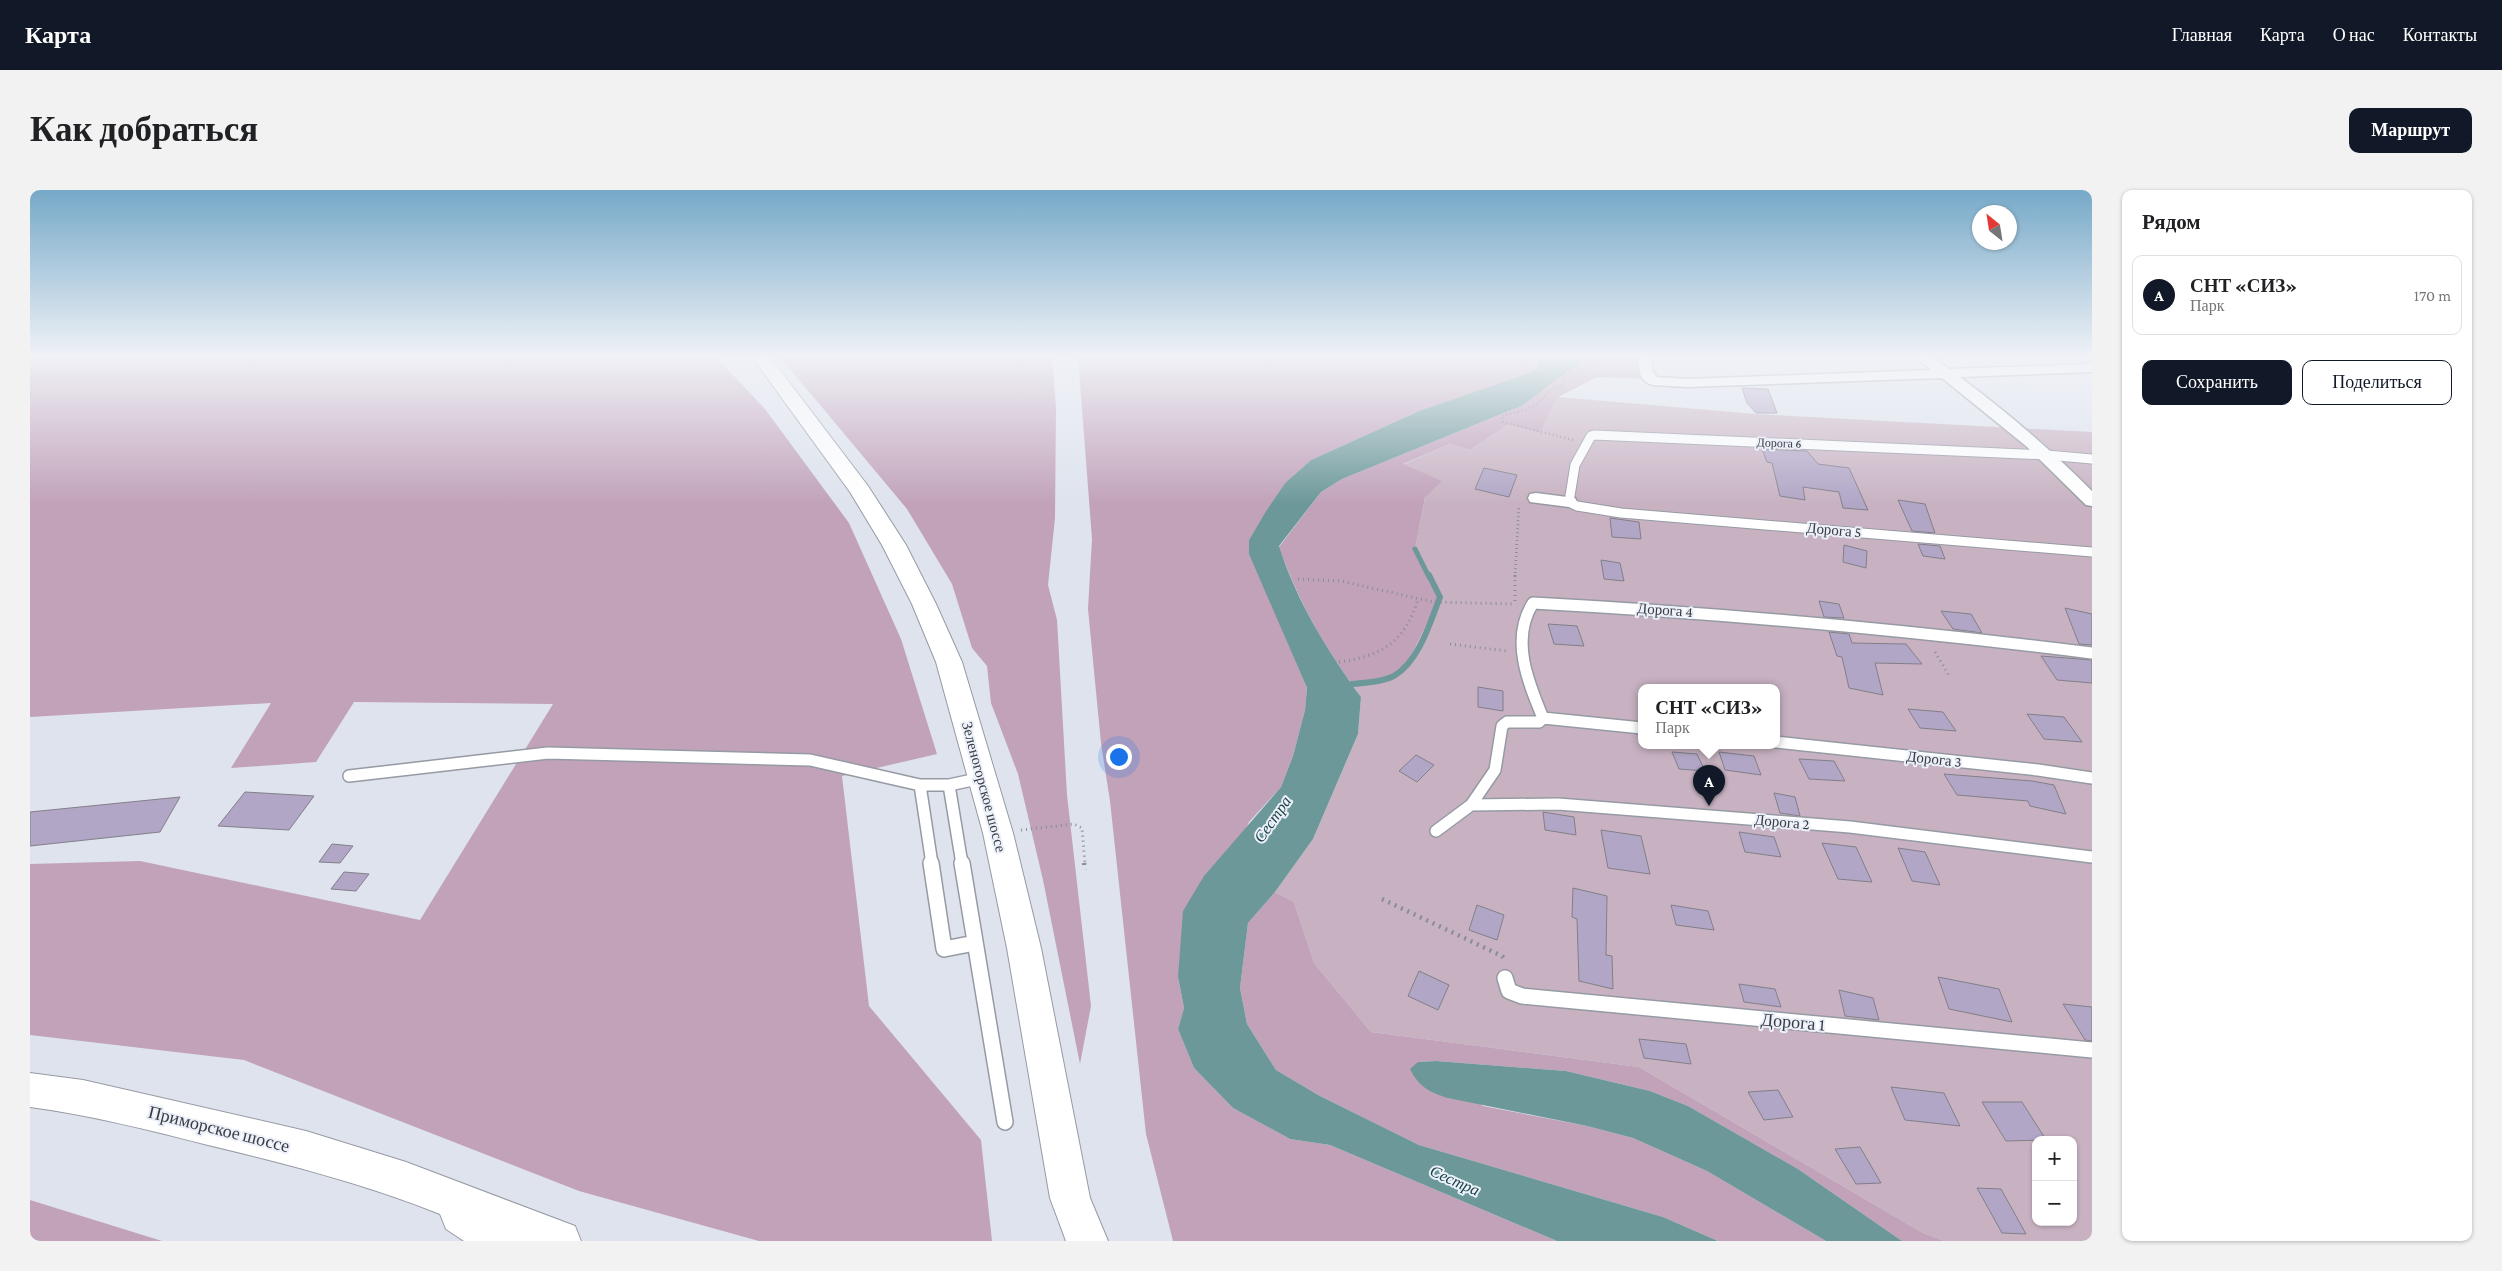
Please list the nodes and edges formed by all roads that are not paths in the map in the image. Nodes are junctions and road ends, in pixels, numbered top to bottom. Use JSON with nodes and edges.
{"nodes":[{"id":1,"x":796,"y":406,"type":"edge"},
{"id":2,"x":1986,"y":406,"type":"edge"},
{"id":3,"x":2047,"y":455,"type":"junction"},
{"id":4,"x":2092,"y":459,"type":"edge"},
{"id":5,"x":1528,"y":497,"type":"road end"},
{"id":6,"x":2092,"y":500,"type":"edge"},
{"id":7,"x":1573,"y":504,"type":"junction"},
{"id":8,"x":2092,"y":552,"type":"edge"},
{"id":9,"x":2092,"y":653,"type":"edge"},
{"id":10,"x":1543,"y":718,"type":"junction"},
{"id":11,"x":1638,"y":728,"type":"edge"},
{"id":12,"x":1780,"y":742,"type":"edge"},
{"id":13,"x":349,"y":776,"type":"dead end"},
{"id":14,"x":984,"y":778,"type":"junction"},
{"id":15,"x":2092,"y":778,"type":"edge"},
{"id":16,"x":920,"y":785,"type":"junction"},
{"id":17,"x":949,"y":785,"type":"junction"},
{"id":18,"x":1471,"y":805,"type":"junction"},
{"id":19,"x":1436,"y":831,"type":"dead end"},
{"id":20,"x":2092,"y":857,"type":"edge"},
{"id":21,"x":975,"y":943,"type":"junction"},
{"id":22,"x":1505,"y":978,"type":"road end"},
{"id":23,"x":2092,"y":1050,"type":"edge"},
{"id":24,"x":30,"y":1090,"type":"edge"},
{"id":25,"x":1005,"y":1122,"type":"dead end"},
{"id":26,"x":406,"y":1181,"type":"junction"},
{"id":27,"x":501,"y":1241,"type":"edge"},
{"id":28,"x":560,"y":1241,"type":"edge"},
{"id":29,"x":1088,"y":1241,"type":"edge"}],
"edges":[{"from":1,"to":14,"type":"main road","name":"Зеленогорское шоссе"},
{"from":2,"to":3,"type":"street"},
{"from":3,"to":4,"type":"lane","name":"Дорога 6"},
{"from":3,"to":6,"type":"street"},
{"from":3,"to":7,"type":"lane","name":"Дорога 6"},
{"from":5,"to":7,"type":"street"},
{"from":7,"to":8,"type":"lane","name":"Дорога 5"},
{"from":9,"to":10,"type":"lane","name":"Дорога 4"},
{"from":10,"to":11,"type":"lane"},
{"from":10,"to":18,"type":"lane"},
{"from":12,"to":15,"type":"lane","name":"Дорога 3"},
{"from":13,"to":16,"type":"lane"},
{"from":14,"to":17,"type":"lane"},
{"from":14,"to":29,"type":"main road","name":"Зеленогорское шоссе"},
{"from":16,"to":17,"type":"lane"},
{"from":16,"to":21,"type":"lane"},
{"from":17,"to":21,"type":"lane"},
{"from":18,"to":19,"type":"lane"},
{"from":18,"to":20,"type":"lane","name":"Дорога 2"},
{"from":21,"to":25,"type":"lane"},
{"from":22,"to":23,"type":"lane","name":"Дорога 1"},
{"from":24,"to":26,"type":"main road","name":"Приморское шоссе"},
{"from":26,"to":27,"type":"main road","name":"Приморское шоссе"},
{"from":26,"to":28,"type":"main road","name":"Приморское шоссе"}]}
